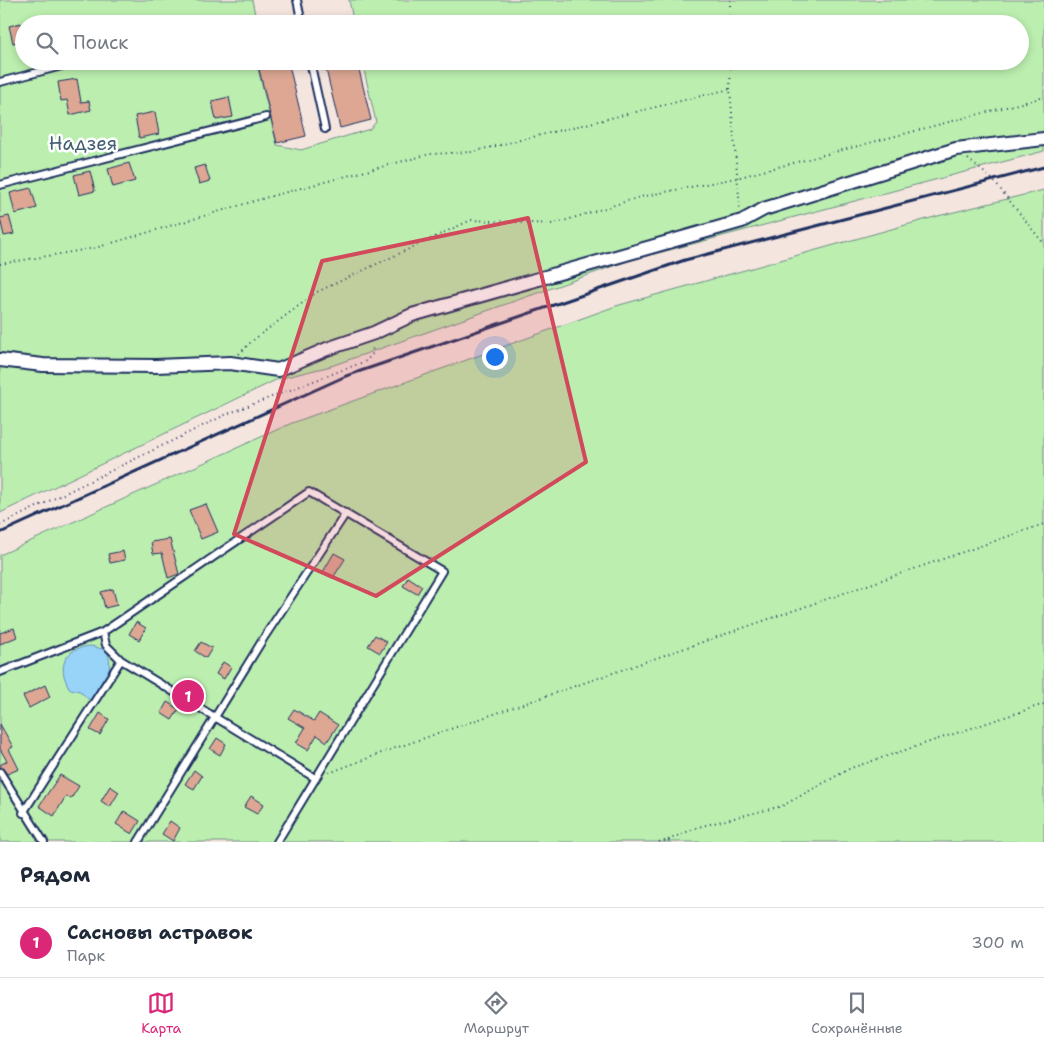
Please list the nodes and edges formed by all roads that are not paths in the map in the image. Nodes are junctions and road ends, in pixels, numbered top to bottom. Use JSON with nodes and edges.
{"nodes":[{"id":1,"x":297,"y":0,"type":"edge"},
{"id":2,"x":300,"y":15,"type":"edge"},
{"id":3,"x":46,"y":70,"type":"edge"},
{"id":4,"x":312,"y":70,"type":"edge"},
{"id":5,"x":0,"y":82,"type":"edge"},
{"id":6,"x":266,"y":117,"type":"dead end"},
{"id":7,"x":324,"y":129,"type":"dead end"},
{"id":8,"x":1044,"y":139,"type":"edge"},
{"id":9,"x":0,"y":185,"type":"edge"},
{"id":10,"x":0,"y":360,"type":"edge"},
{"id":11,"x":346,"y":513,"type":"junction"},
{"id":12,"x":103,"y":632,"type":"junction"},
{"id":13,"x":121,"y":660,"type":"junction"},
{"id":14,"x":0,"y":672,"type":"edge"},
{"id":15,"x":215,"y":718,"type":"junction"},
{"id":16,"x":0,"y":772,"type":"edge"},
{"id":17,"x":315,"y":778,"type":"junction"},
{"id":18,"x":24,"y":813,"type":"junction"},
{"id":19,"x":44,"y":842,"type":"edge"},
{"id":20,"x":138,"y":842,"type":"edge"},
{"id":21,"x":277,"y":842,"type":"edge"}],
"edges":[{"from":1,"to":2,"type":"lane"},
{"from":3,"to":5,"type":"lane"},
{"from":4,"to":7,"type":"lane"},
{"from":6,"to":9,"type":"lane"},
{"from":8,"to":10,"type":"street"},
{"from":11,"to":12,"type":"lane"},
{"from":11,"to":15,"type":"lane"},
{"from":11,"to":17,"type":"lane"},
{"from":12,"to":13,"type":"lane"},
{"from":12,"to":14,"type":"lane"},
{"from":13,"to":15,"type":"lane"},
{"from":13,"to":18,"type":"lane"},
{"from":15,"to":17,"type":"lane"},
{"from":15,"to":20,"type":"lane"},
{"from":16,"to":18,"type":"lane"},
{"from":17,"to":21,"type":"lane"},
{"from":18,"to":19,"type":"lane"}]}
